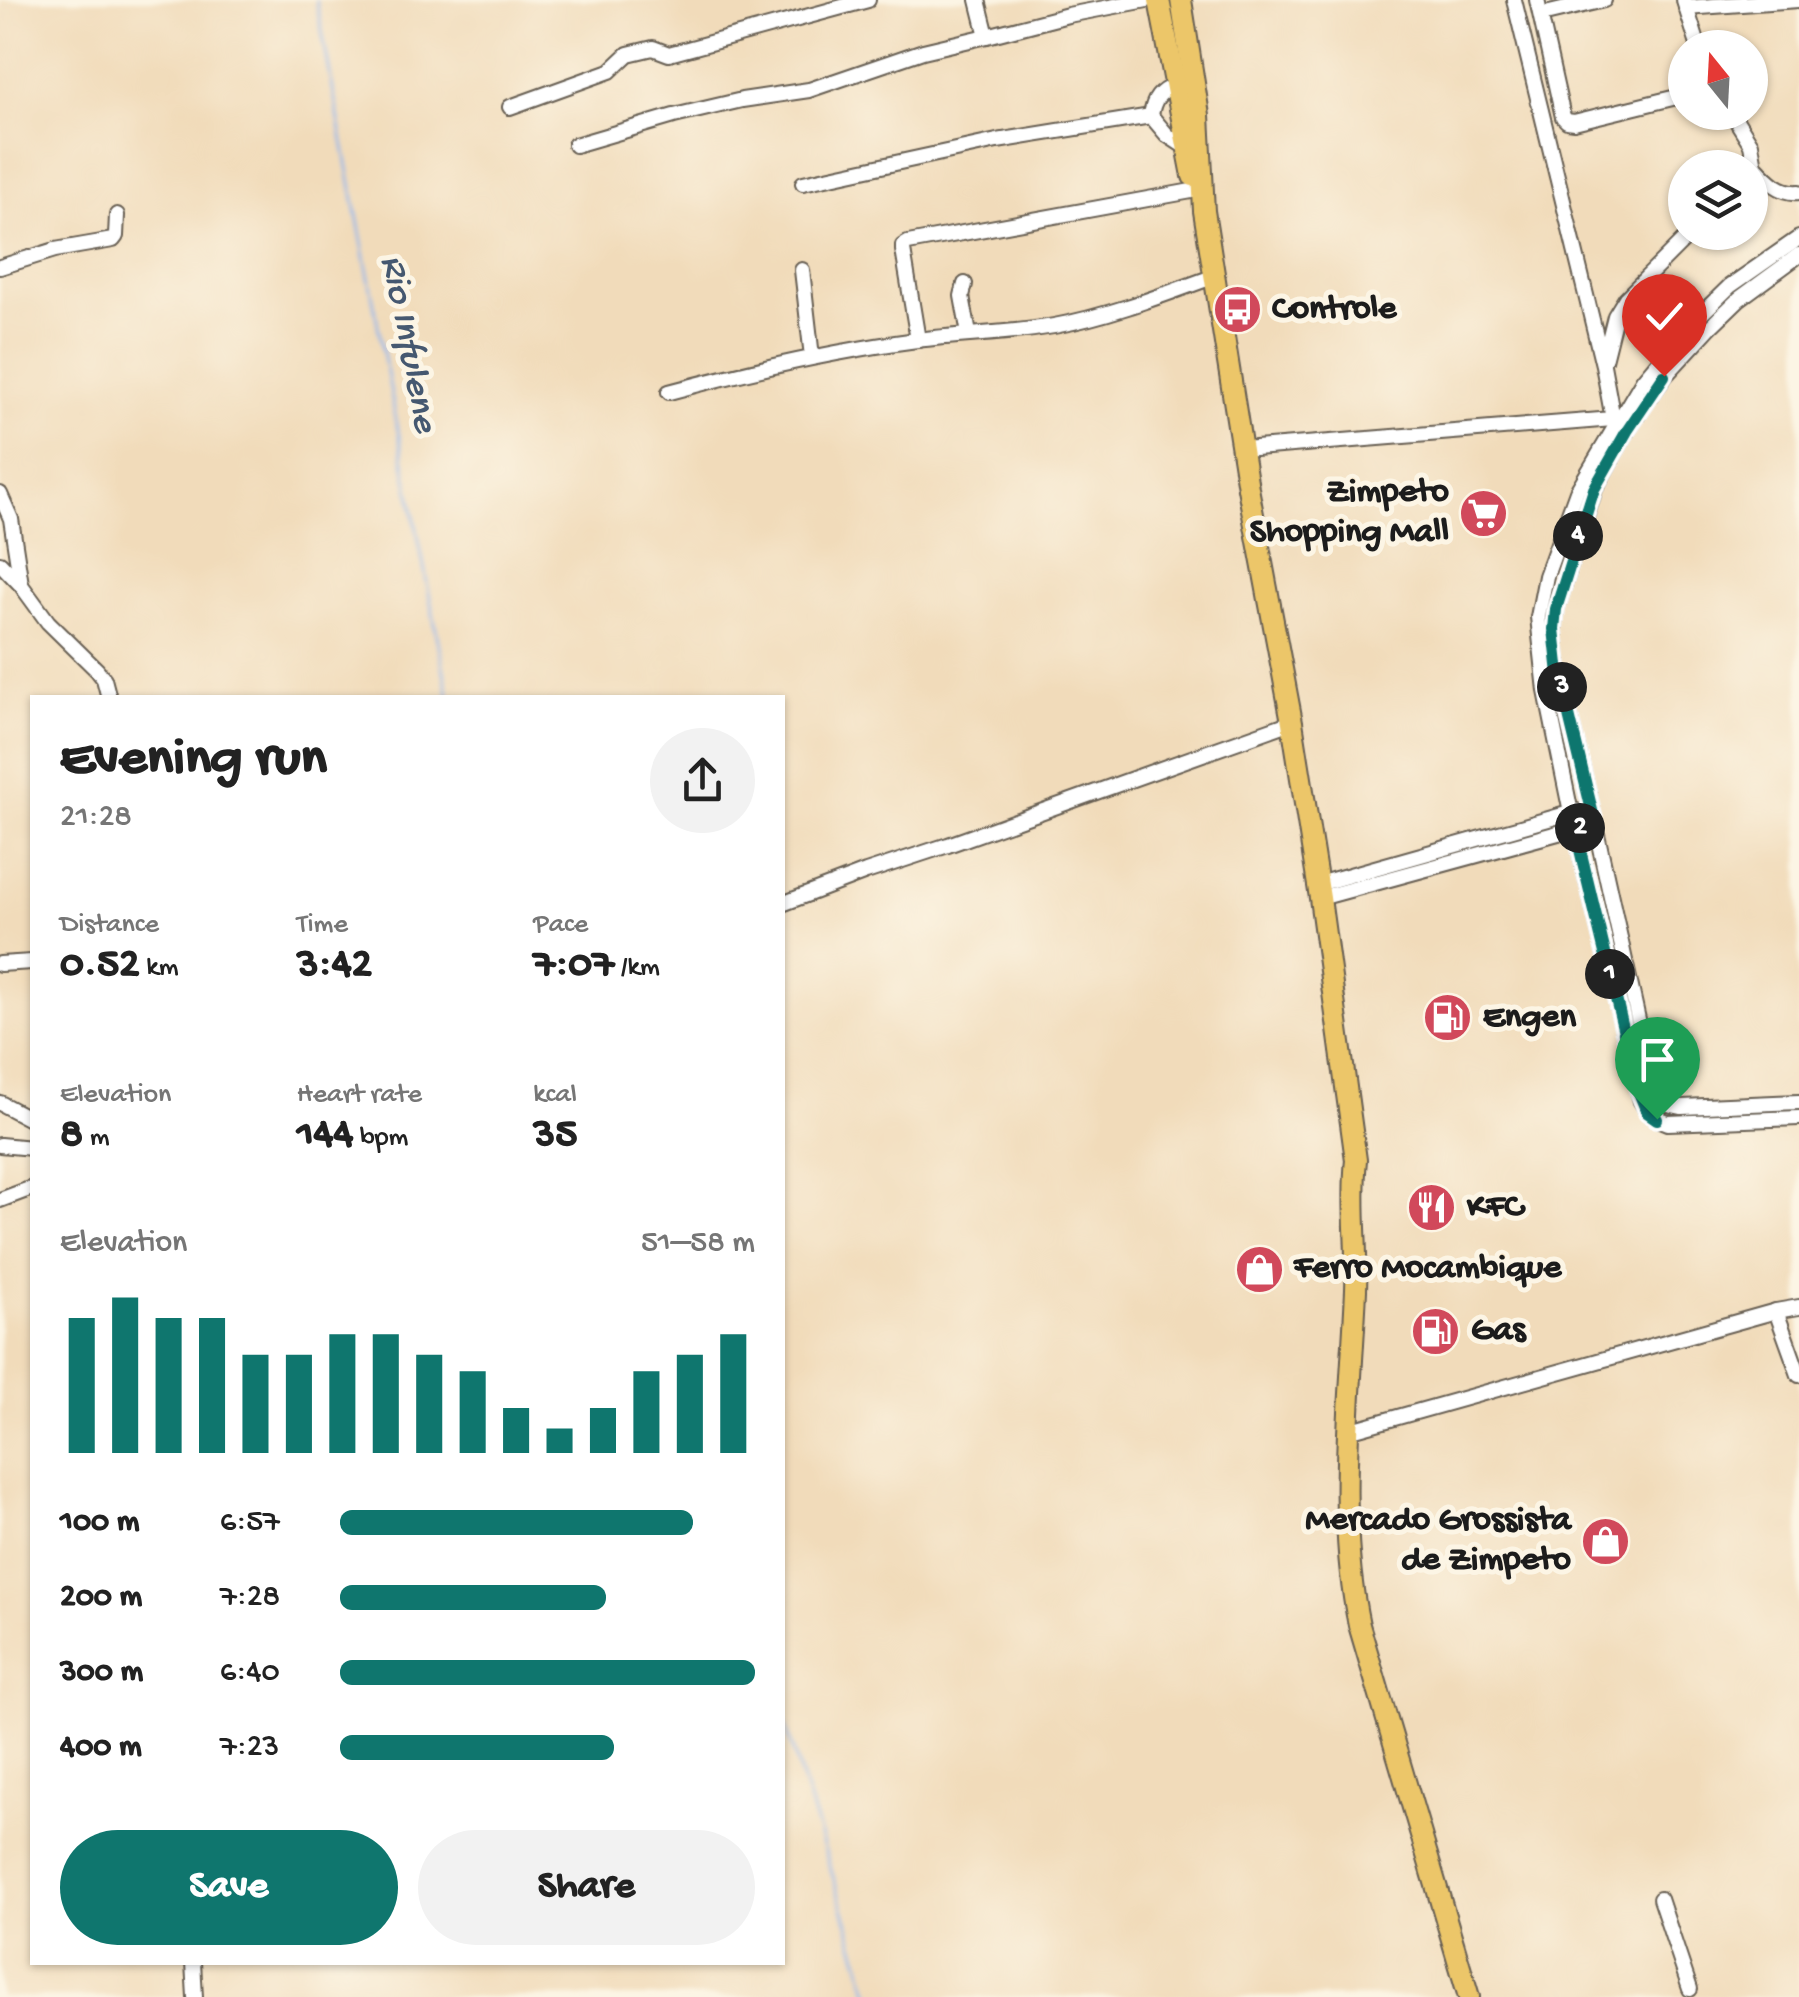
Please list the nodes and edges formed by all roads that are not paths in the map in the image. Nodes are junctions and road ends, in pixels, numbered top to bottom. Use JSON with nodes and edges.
{"nodes":[{"id":1,"x":868,"y":0,"type":"edge"},
{"id":2,"x":978,"y":0,"type":"edge"},
{"id":3,"x":1147,"y":0,"type":"edge"},
{"id":4,"x":1159,"y":0,"type":"edge"},
{"id":5,"x":1181,"y":0,"type":"edge"},
{"id":6,"x":1514,"y":0,"type":"edge"},
{"id":7,"x":1604,"y":0,"type":"edge"},
{"id":8,"x":1798,"y":0,"type":"edge"},
{"id":9,"x":1685,"y":4,"type":"edge"},
{"id":10,"x":1539,"y":8,"type":"edge"},
{"id":11,"x":1693,"y":30,"type":"edge"},
{"id":12,"x":987,"y":36,"type":"junction"},
{"id":13,"x":1176,"y":85,"type":"junction"},
{"id":14,"x":1668,"y":98,"type":"edge"},
{"id":15,"x":510,"y":107,"type":"dead end"},
{"id":16,"x":1152,"y":116,"type":"junction"},
{"id":17,"x":574,"y":144,"type":"dead end"},
{"id":18,"x":1186,"y":148,"type":"junction"},
{"id":19,"x":1768,"y":180,"type":"edge"},
{"id":20,"x":803,"y":183,"type":"dead end"},
{"id":21,"x":1197,"y":190,"type":"junction"},
{"id":22,"x":1799,"y":192,"type":"edge"},
{"id":23,"x":1204,"y":212,"type":"junction"},
{"id":24,"x":117,"y":215,"type":"dead end"},
{"id":25,"x":1799,"y":238,"type":"edge"},
{"id":26,"x":1674,"y":250,"type":"edge"},
{"id":27,"x":1799,"y":255,"type":"edge"},
{"id":28,"x":0,"y":267,"type":"edge"},
{"id":29,"x":802,"y":270,"type":"dead end"},
{"id":30,"x":1215,"y":276,"type":"junction"},
{"id":31,"x":965,"y":284,"type":"dead end"},
{"id":32,"x":969,"y":334,"type":"junction"},
{"id":33,"x":918,"y":340,"type":"junction"},
{"id":34,"x":812,"y":357,"type":"junction"},
{"id":35,"x":1603,"y":365,"type":"junction"},
{"id":36,"x":670,"y":392,"type":"dead end"},
{"id":37,"x":1616,"y":420,"type":"junction"},
{"id":38,"x":1243,"y":449,"type":"junction"},
{"id":39,"x":0,"y":494,"type":"edge"},
{"id":40,"x":0,"y":563,"type":"edge"},
{"id":41,"x":21,"y":585,"type":"junction"},
{"id":42,"x":108,"y":695,"type":"edge"},
{"id":43,"x":1292,"y":722,"type":"junction"},
{"id":44,"x":1591,"y":807,"type":"junction"},
{"id":45,"x":1571,"y":813,"type":"junction"},
{"id":46,"x":1595,"y":823,"type":"junction"},
{"id":47,"x":1575,"y":829,"type":"junction"},
{"id":48,"x":1319,"y":891,"type":"junction"},
{"id":49,"x":785,"y":903,"type":"edge"},
{"id":50,"x":30,"y":962,"type":"edge"},
{"id":51,"x":0,"y":964,"type":"edge"},
{"id":52,"x":1799,"y":1102,"type":"edge"},
{"id":53,"x":0,"y":1104,"type":"edge"},
{"id":54,"x":1799,"y":1118,"type":"edge"},
{"id":55,"x":30,"y":1119,"type":"edge"},
{"id":56,"x":0,"y":1145,"type":"edge"},
{"id":57,"x":30,"y":1148,"type":"edge"},
{"id":58,"x":30,"y":1189,"type":"edge"},
{"id":59,"x":0,"y":1200,"type":"edge"},
{"id":60,"x":1799,"y":1307,"type":"edge"},
{"id":61,"x":1776,"y":1311,"type":"junction"},
{"id":62,"x":1799,"y":1375,"type":"edge"},
{"id":63,"x":1348,"y":1432,"type":"junction"},
{"id":64,"x":1660,"y":1899,"type":"dead end"},
{"id":65,"x":193,"y":1965,"type":"edge"},
{"id":66,"x":1690,"y":1989,"type":"dead end"},
{"id":67,"x":195,"y":1997,"type":"edge"},
{"id":68,"x":1470,"y":1997,"type":"edge"}],
"edges":[{"from":1,"to":15,"type":"street"},
{"from":2,"to":12,"type":"street"},
{"from":3,"to":12,"type":"street"},
{"from":4,"to":13,"type":"highway"},
{"from":5,"to":23,"type":"highway"},
{"from":6,"to":35,"type":"street"},
{"from":7,"to":10,"type":"street"},
{"from":8,"to":9,"type":"street"},
{"from":9,"to":11,"type":"street"},
{"from":10,"to":14,"type":"street"},
{"from":12,"to":17,"type":"street"},
{"from":13,"to":16,"type":"street"},
{"from":13,"to":18,"type":"highway"},
{"from":16,"to":18,"type":"street"},
{"from":16,"to":20,"type":"street"},
{"from":18,"to":21,"type":"highway"},
{"from":19,"to":22,"type":"street"},
{"from":21,"to":23,"type":"highway"},
{"from":21,"to":33,"type":"street"},
{"from":23,"to":30,"type":"highway"},
{"from":24,"to":28,"type":"street"},
{"from":25,"to":37,"type":"street"},
{"from":26,"to":35,"type":"street"},
{"from":27,"to":44,"type":"street"},
{"from":29,"to":34,"type":"street"},
{"from":30,"to":32,"type":"street"},
{"from":30,"to":38,"type":"highway"},
{"from":31,"to":32,"type":"street"},
{"from":32,"to":33,"type":"street"},
{"from":33,"to":34,"type":"street"},
{"from":34,"to":36,"type":"street"},
{"from":35,"to":37,"type":"street"},
{"from":37,"to":38,"type":"street"},
{"from":37,"to":45,"type":"street"},
{"from":38,"to":43,"type":"highway"},
{"from":39,"to":41,"type":"street"},
{"from":40,"to":41,"type":"street"},
{"from":41,"to":42,"type":"street"},
{"from":43,"to":48,"type":"highway"},
{"from":43,"to":49,"type":"street"},
{"from":44,"to":45,"type":"street"},
{"from":44,"to":46,"type":"street"},
{"from":45,"to":47,"type":"street"},
{"from":45,"to":48,"type":"street"},
{"from":46,"to":47,"type":"street"},
{"from":46,"to":52,"type":"street"},
{"from":47,"to":48,"type":"street"},
{"from":47,"to":54,"type":"street"},
{"from":48,"to":63,"type":"highway"},
{"from":50,"to":51,"type":"street"},
{"from":53,"to":55,"type":"street"},
{"from":56,"to":57,"type":"street"},
{"from":58,"to":59,"type":"street"},
{"from":60,"to":61,"type":"street"},
{"from":61,"to":62,"type":"street"},
{"from":61,"to":63,"type":"street"},
{"from":63,"to":68,"type":"highway"},
{"from":64,"to":66,"type":"street"},
{"from":65,"to":67,"type":"street"}]}
